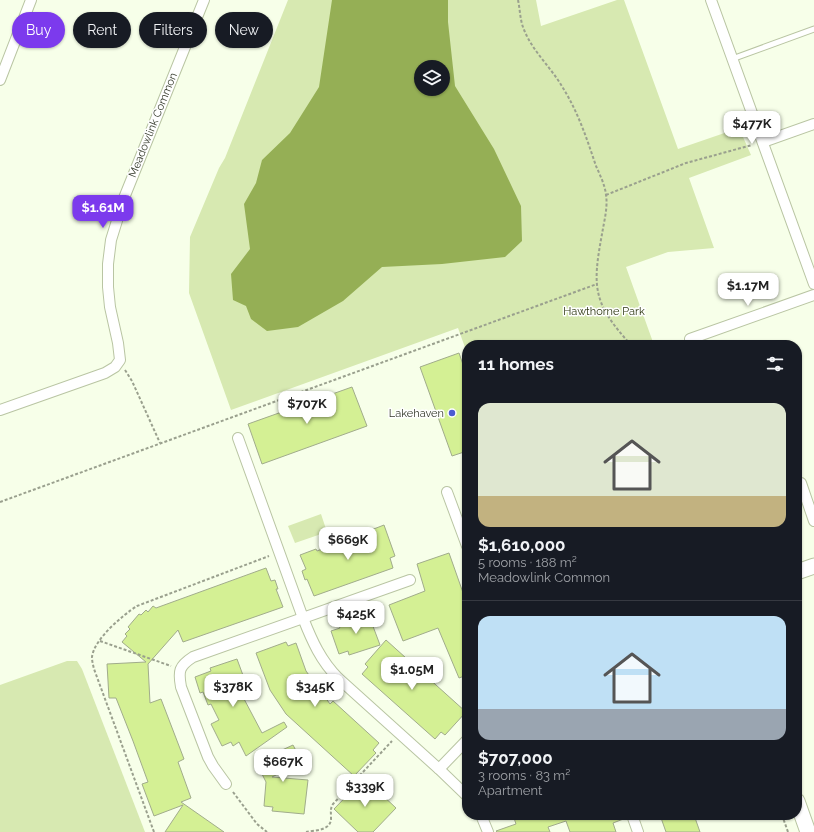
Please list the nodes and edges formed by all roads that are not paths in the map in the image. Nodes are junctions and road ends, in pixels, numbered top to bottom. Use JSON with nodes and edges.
{"nodes":[{"id":1,"x":31,"y":0,"type":"edge"},
{"id":2,"x":204,"y":0,"type":"edge"},
{"id":3,"x":711,"y":0,"type":"edge"},
{"id":4,"x":814,"y":29,"type":"edge"},
{"id":5,"x":732,"y":59,"type":"junction"},
{"id":6,"x":0,"y":80,"type":"edge"},
{"id":7,"x":814,"y":124,"type":"edge"},
{"id":8,"x":763,"y":142,"type":"junction"},
{"id":9,"x":814,"y":284,"type":"edge"},
{"id":10,"x":814,"y":295,"type":"edge"},
{"id":11,"x":690,"y":339,"type":"road end"},
{"id":12,"x":0,"y":410,"type":"edge"},
{"id":13,"x":238,"y":438,"type":"dead end"},
{"id":14,"x":802,"y":486,"type":"edge"},
{"id":15,"x":448,"y":492,"type":"dead end"},
{"id":16,"x":814,"y":521,"type":"edge"},
{"id":17,"x":462,"y":532,"type":"edge"},
{"id":18,"x":814,"y":566,"type":"edge"},
{"id":19,"x":802,"y":570,"type":"edge"},
{"id":20,"x":410,"y":580,"type":"dead end"},
{"id":21,"x":303,"y":618,"type":"junction"},
{"id":22,"x":462,"y":745,"type":"edge"},
{"id":23,"x":439,"y":769,"type":"junction"},
{"id":24,"x":226,"y":784,"type":"road end"},
{"id":25,"x":462,"y":791,"type":"edge"},
{"id":26,"x":802,"y":816,"type":"edge"},
{"id":27,"x":483,"y":820,"type":"edge"},
{"id":28,"x":634,"y":820,"type":"edge"},
{"id":29,"x":488,"y":832,"type":"edge"},
{"id":30,"x":638,"y":832,"type":"edge"},
{"id":31,"x":808,"y":832,"type":"edge"}],
"edges":[{"from":1,"to":6,"type":"street"},
{"from":2,"to":12,"type":"street","name":"Meadowlink Common"},
{"from":3,"to":5,"type":"street"},
{"from":4,"to":5,"type":"lane"},
{"from":5,"to":8,"type":"street"},
{"from":7,"to":8,"type":"street"},
{"from":8,"to":9,"type":"street"},
{"from":10,"to":11,"type":"street"},
{"from":13,"to":21,"type":"street"},
{"from":14,"to":16,"type":"street"},
{"from":15,"to":17,"type":"street"},
{"from":18,"to":19,"type":"street"},
{"from":20,"to":21,"type":"street"},
{"from":21,"to":23,"type":"street"},
{"from":21,"to":24,"type":"street"},
{"from":22,"to":23,"type":"street"},
{"from":23,"to":25,"type":"street"},
{"from":26,"to":31,"type":"street"},
{"from":27,"to":29,"type":"street"},
{"from":28,"to":30,"type":"street"}]}
